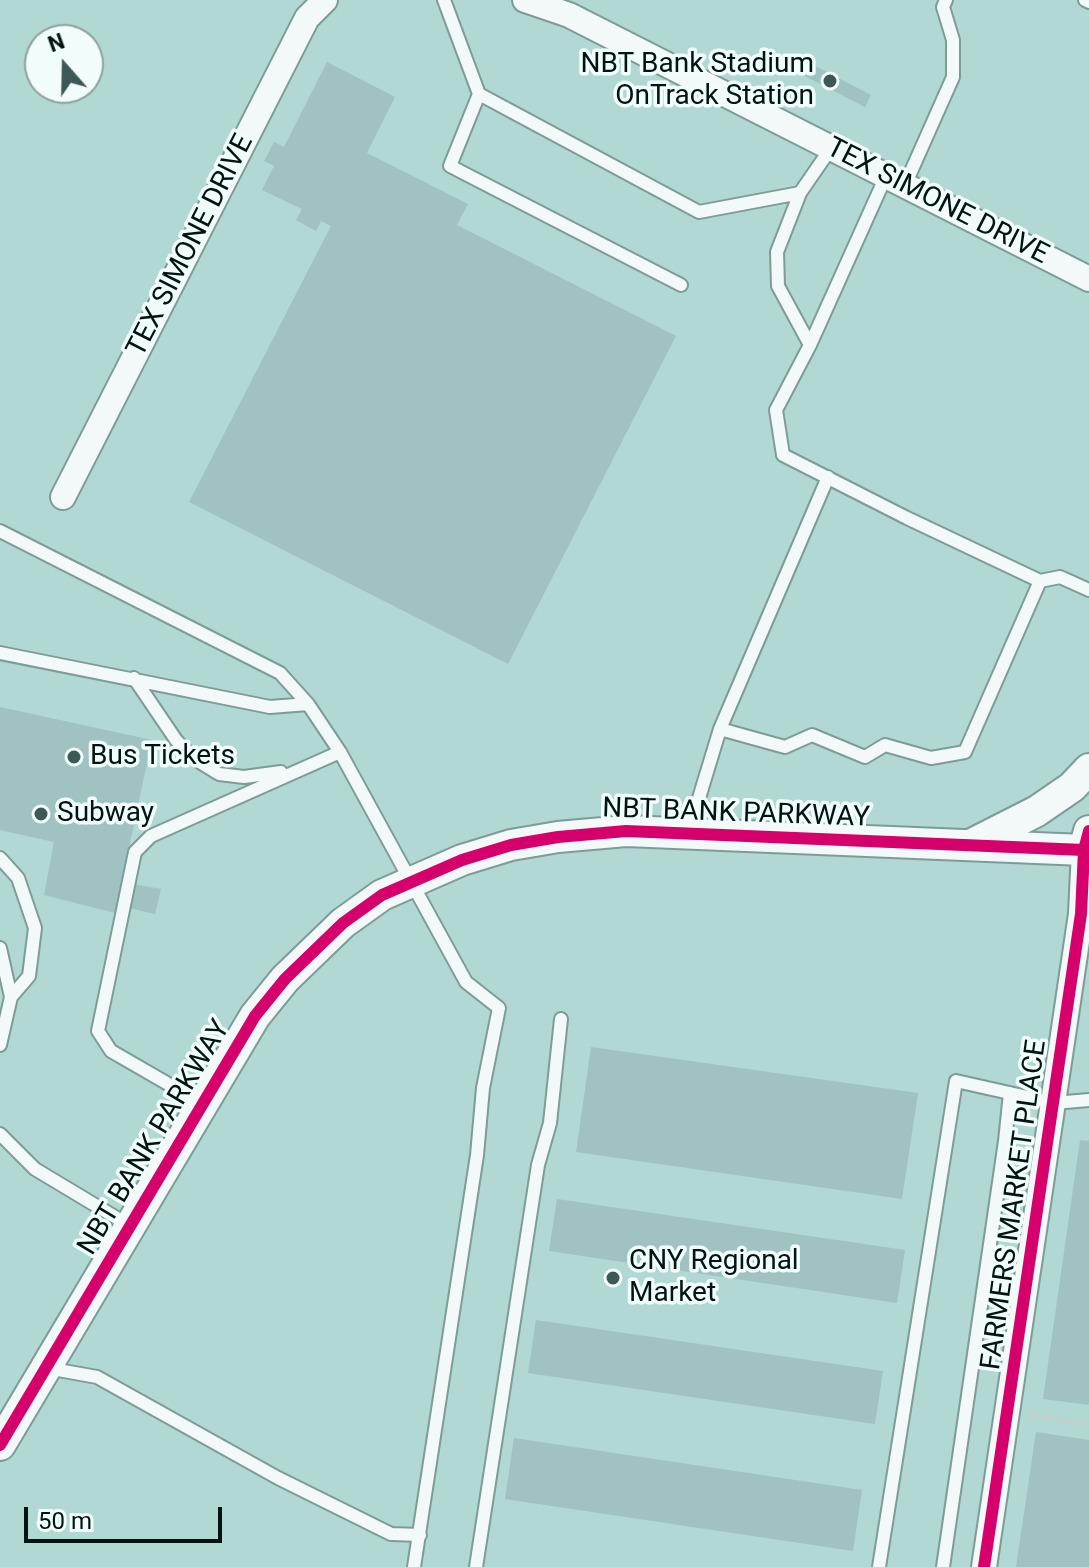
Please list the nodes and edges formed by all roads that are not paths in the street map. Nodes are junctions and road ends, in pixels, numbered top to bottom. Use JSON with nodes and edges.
{"nodes":[{"id":1,"x":325,"y":0,"type":"edge"},
{"id":2,"x":444,"y":0,"type":"edge"},
{"id":3,"x":525,"y":0,"type":"edge"},
{"id":4,"x":946,"y":0,"type":"edge"},
{"id":5,"x":479,"y":94,"type":"junction"},
{"id":6,"x":831,"y":148,"type":"junction"},
{"id":7,"x":896,"y":181,"type":"junction"},
{"id":8,"x":800,"y":193,"type":"junction"},
{"id":9,"x":1089,"y":279,"type":"edge"},
{"id":10,"x":681,"y":285,"type":"dead end"},
{"id":11,"x":810,"y":345,"type":"junction"},
{"id":12,"x":828,"y":477,"type":"junction"},
{"id":13,"x":63,"y":497,"type":"dead end"},
{"id":14,"x":0,"y":531,"type":"edge"},
{"id":15,"x":1040,"y":581,"type":"junction"},
{"id":16,"x":1089,"y":590,"type":"edge"},
{"id":17,"x":0,"y":653,"type":"edge"},
{"id":18,"x":134,"y":678,"type":"junction"},
{"id":19,"x":308,"y":704,"type":"junction"},
{"id":20,"x":720,"y":729,"type":"junction"},
{"id":21,"x":340,"y":752,"type":"junction"},
{"id":22,"x":1089,"y":769,"type":"edge"},
{"id":23,"x":296,"y":770,"type":"junction"},
{"id":24,"x":688,"y":834,"type":"junction"},
{"id":25,"x":1086,"y":841,"type":"edge"},
{"id":26,"x":966,"y":846,"type":"junction"},
{"id":27,"x":0,"y":858,"type":"edge"},
{"id":28,"x":411,"y":882,"type":"junction"},
{"id":29,"x":0,"y":948,"type":"edge"},
{"id":30,"x":5,"y":996,"type":"edge"},
{"id":31,"x":561,"y":1019,"type":"dead end"},
{"id":32,"x":0,"y":1045,"type":"edge"},
{"id":33,"x":1010,"y":1093,"type":"junction"},
{"id":34,"x":1089,"y":1100,"type":"edge"},
{"id":35,"x":1054,"y":1103,"type":"junction"},
{"id":36,"x":203,"y":1104,"type":"junction"},
{"id":37,"x":0,"y":1134,"type":"edge"},
{"id":38,"x":130,"y":1226,"type":"junction"},
{"id":39,"x":46,"y":1368,"type":"junction"},
{"id":40,"x":0,"y":1445,"type":"edge"},
{"id":41,"x":420,"y":1535,"type":"junction"},
{"id":42,"x":414,"y":1567,"type":"edge"},
{"id":43,"x":476,"y":1567,"type":"edge"},
{"id":44,"x":879,"y":1567,"type":"edge"},
{"id":45,"x":943,"y":1567,"type":"edge"},
{"id":46,"x":984,"y":1567,"type":"edge"}],
"edges":[{"from":1,"to":13,"type":"street","name":"TEX SIMONE DRIVE"},
{"from":2,"to":5,"type":"lane"},
{"from":3,"to":6,"type":"street","name":"TEX SIMONE DRIVE"},
{"from":4,"to":7,"type":"lane"},
{"from":5,"to":8,"type":"lane"},
{"from":5,"to":10,"type":"lane"},
{"from":6,"to":7,"type":"street","name":"TEX SIMONE DRIVE"},
{"from":6,"to":8,"type":"lane"},
{"from":7,"to":9,"type":"street","name":"TEX SIMONE DRIVE"},
{"from":7,"to":11,"type":"lane"},
{"from":8,"to":11,"type":"lane"},
{"from":11,"to":12,"type":"lane"},
{"from":12,"to":15,"type":"lane"},
{"from":12,"to":20,"type":"lane"},
{"from":14,"to":19,"type":"lane"},
{"from":15,"to":16,"type":"lane"},
{"from":15,"to":20,"type":"lane"},
{"from":17,"to":18,"type":"lane"},
{"from":18,"to":19,"type":"lane"},
{"from":18,"to":23,"type":"lane"},
{"from":19,"to":21,"type":"lane"},
{"from":20,"to":24,"type":"lane"},
{"from":21,"to":23,"type":"lane"},
{"from":21,"to":28,"type":"lane"},
{"from":22,"to":26,"type":"street","name":"NBT BANK PARKWAY"},
{"from":23,"to":36,"type":"lane"},
{"from":24,"to":26,"type":"street","name":"NBT BANK PARKWAY"},
{"from":24,"to":28,"type":"street","name":"NBT BANK PARKWAY"},
{"from":25,"to":26,"type":"street","name":"NBT BANK PARKWAY"},
{"from":25,"to":35,"type":"street","name":"FARMERS MARKET PLACE"},
{"from":27,"to":30,"type":"lane"},
{"from":28,"to":36,"type":"street","name":"NBT BANK PARKWAY"},
{"from":28,"to":41,"type":"lane"},
{"from":29,"to":30,"type":"lane"},
{"from":30,"to":32,"type":"lane"},
{"from":31,"to":43,"type":"lane"},
{"from":33,"to":35,"type":"lane"},
{"from":33,"to":44,"type":"lane"},
{"from":33,"to":45,"type":"lane"},
{"from":34,"to":35,"type":"lane"},
{"from":35,"to":46,"type":"street","name":"FARMERS MARKET PLACE"},
{"from":36,"to":38,"type":"street","name":"NBT BANK PARKWAY"},
{"from":37,"to":38,"type":"lane"},
{"from":38,"to":39,"type":"street","name":"NBT BANK PARKWAY"},
{"from":39,"to":40,"type":"street","name":"NBT BANK PARKWAY"},
{"from":39,"to":41,"type":"lane"},
{"from":41,"to":42,"type":"lane"}]}
